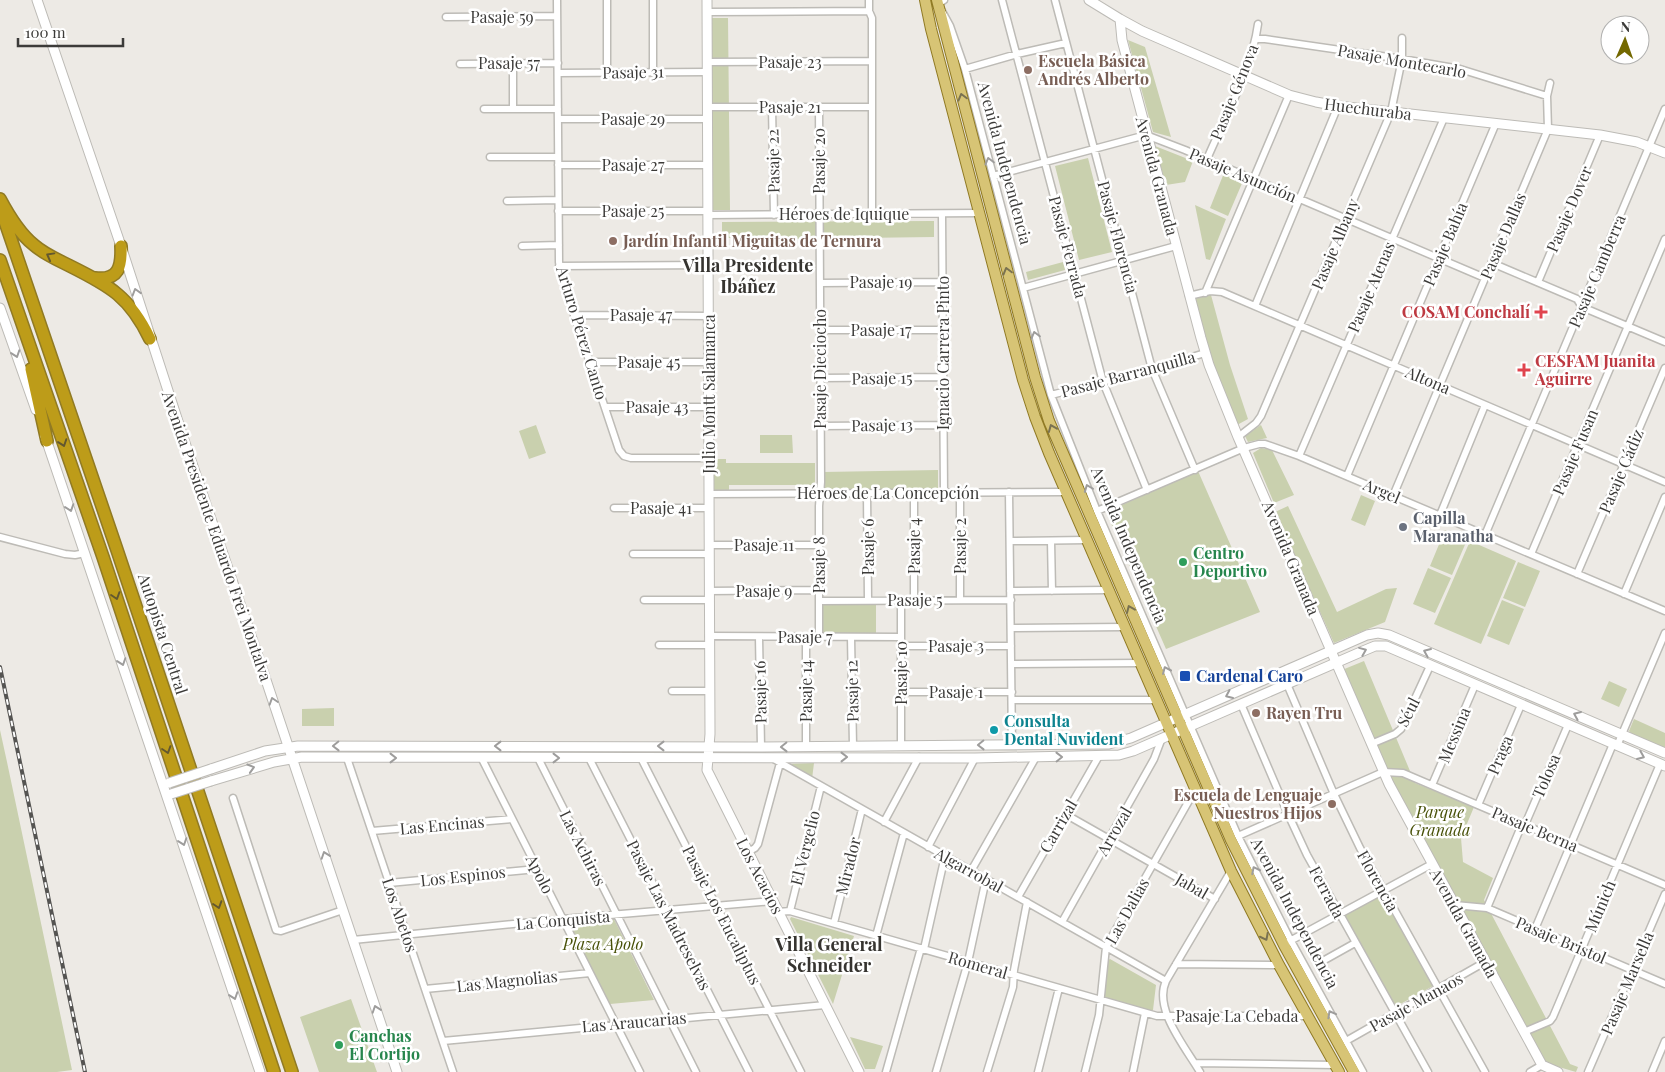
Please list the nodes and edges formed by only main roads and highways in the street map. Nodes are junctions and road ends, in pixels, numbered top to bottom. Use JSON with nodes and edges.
{"nodes":[{"id":1,"x":37,"y":0,"type":"edge"},
{"id":2,"x":707,"y":0,"type":"edge"},
{"id":3,"x":925,"y":0,"type":"edge"},
{"id":4,"x":1089,"y":0,"type":"edge"},
{"id":5,"x":940,"y":1,"type":"edge"},
{"id":6,"x":1120,"y":19,"type":"junction"},
{"id":7,"x":1665,"y":153,"type":"edge"},
{"id":8,"x":0,"y":199,"type":"edge"},
{"id":9,"x":0,"y":207,"type":"edge"},
{"id":10,"x":121,"y":246,"type":"junction"},
{"id":11,"x":0,"y":260,"type":"edge"},
{"id":12,"x":93,"y":278,"type":"junction"},
{"id":13,"x":0,"y":308,"type":"edge"},
{"id":14,"x":21,"y":321,"type":"junction"},
{"id":15,"x":150,"y":339,"type":"junction"},
{"id":16,"x":47,"y":441,"type":"junction"},
{"id":17,"x":1330,"y":650,"type":"junction"},
{"id":18,"x":1336,"y":662,"type":"junction"},
{"id":19,"x":1246,"y":687,"type":"junction"},
{"id":20,"x":1252,"y":699,"type":"junction"},
{"id":21,"x":1181,"y":716,"type":"junction"},
{"id":22,"x":1166,"y":723,"type":"junction"},
{"id":23,"x":1186,"y":727,"type":"junction"},
{"id":24,"x":1166,"y":736,"type":"junction"},
{"id":25,"x":442,"y":746,"type":"junction"},
{"id":26,"x":710,"y":746,"type":"junction"},
{"id":27,"x":288,"y":747,"type":"junction"},
{"id":28,"x":1665,"y":753,"type":"edge"},
{"id":29,"x":442,"y":757,"type":"junction"},
{"id":30,"x":292,"y":758,"type":"junction"},
{"id":31,"x":708,"y":758,"type":"junction"},
{"id":32,"x":1662,"y":765,"type":"edge"},
{"id":33,"x":166,"y":784,"type":"junction"},
{"id":34,"x":169,"y":795,"type":"junction"},
{"id":35,"x":1337,"y":1068,"type":"edge"},
{"id":36,"x":260,"y":1072,"type":"edge"},
{"id":37,"x":274,"y":1072,"type":"edge"},
{"id":38,"x":294,"y":1072,"type":"edge"},
{"id":39,"x":397,"y":1072,"type":"edge"},
{"id":40,"x":859,"y":1072,"type":"edge"},
{"id":41,"x":1354,"y":1072,"type":"edge"},
{"id":42,"x":1558,"y":1072,"type":"edge"}],
"edges":[{"from":1,"to":10,"type":"main road","name":"Avenida Presidente Eduardo Frei Montalva"},
{"from":2,"to":26,"type":"main road","name":"Julio Montt Salamanca"},
{"from":3,"to":22,"type":"main road"},
{"from":4,"to":6,"type":"main road","name":"Huechuraba"},
{"from":21,"to":5,"type":"main road","name":"Avenida Independencia","one_way":true},
{"from":6,"to":7,"type":"main road","name":"Huechuraba"},
{"from":6,"to":17,"type":"main road","name":"Avenida Granada"},
{"from":12,"to":8,"type":"highway","one_way":true},
{"from":9,"to":38,"type":"highway","name":"Autopista Central"},
{"from":10,"to":12,"type":"highway"},
{"from":15,"to":10,"type":"main road","name":"Avenida Presidente Eduardo Frei Montalva","one_way":true},
{"from":11,"to":14,"type":"highway","name":"Autopista Central"},
{"from":12,"to":15,"type":"highway"},
{"from":13,"to":16,"type":"main road","one_way":true},
{"from":14,"to":16,"type":"highway"},
{"from":14,"to":37,"type":"highway","name":"Autopista Central","one_way":true},
{"from":27,"to":15,"type":"main road","name":"Avenida Presidente Eduardo Frei Montalva","one_way":true},
{"from":16,"to":33,"type":"main road","one_way":true},
{"from":17,"to":18,"type":"main road","name":"Avenida Granada"},
{"from":17,"to":19,"type":"main road"},
{"from":28,"to":17,"type":"main road","one_way":true},
{"from":18,"to":20,"type":"main road"},
{"from":18,"to":32,"type":"main road","one_way":true},
{"from":18,"to":42,"type":"main road","name":"Avenida Granada"},
{"from":19,"to":20,"type":"main road"},
{"from":19,"to":21,"type":"main road","one_way":true},
{"from":20,"to":23,"type":"main road"},
{"from":21,"to":22,"type":"main road"},
{"from":21,"to":23,"type":"main road","name":"Avenida Independencia"},
{"from":22,"to":24,"type":"main road"},
{"from":22,"to":26,"type":"main road","one_way":true},
{"from":23,"to":24,"type":"main road"},
{"from":23,"to":41,"type":"main road","name":"Avenida Independencia"},
{"from":31,"to":24,"type":"main road","one_way":true},
{"from":24,"to":35,"type":"main road","one_way":true},
{"from":26,"to":25,"type":"main road","one_way":true},
{"from":25,"to":27,"type":"main road","one_way":true},
{"from":25,"to":29,"type":"main road"},
{"from":26,"to":31,"type":"main road","name":"Julio Montt Salamanca"},
{"from":27,"to":30,"type":"main road","name":"Avenida Presidente Eduardo Frei Montalva"},
{"from":27,"to":33,"type":"main road","bridge":true},
{"from":30,"to":29,"type":"main road","one_way":true},
{"from":29,"to":31,"type":"main road","one_way":true},
{"from":34,"to":30,"type":"main road","one_way":true,"bridge":true},
{"from":39,"to":30,"type":"main road","name":"Avenida Presidente Eduardo Frei Montalva","one_way":true},
{"from":31,"to":40,"type":"main road","name":"Los Acacios"},
{"from":33,"to":34,"type":"main road"},
{"from":34,"to":36,"type":"main road","one_way":true}]}
